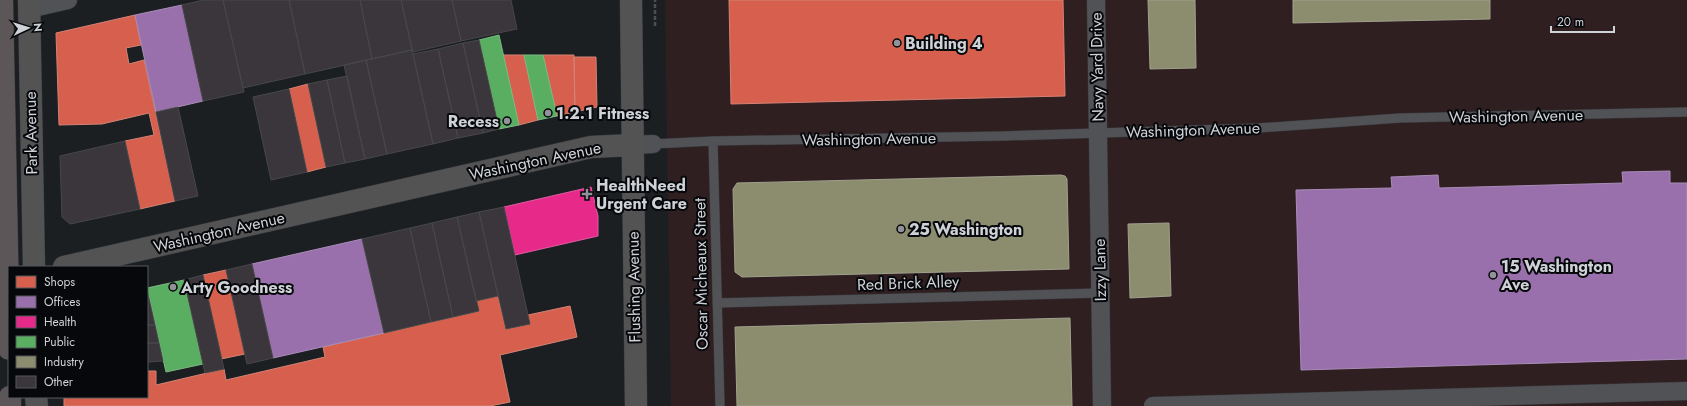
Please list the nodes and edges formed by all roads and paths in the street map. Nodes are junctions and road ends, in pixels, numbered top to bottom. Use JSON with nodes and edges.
{"nodes":[{"id":1,"x":2,"y":0,"type":"edge"},
{"id":2,"x":68,"y":0,"type":"edge"},
{"id":3,"x":631,"y":0,"type":"edge"},
{"id":4,"x":1096,"y":0,"type":"edge"},
{"id":5,"x":29,"y":4,"type":"edge"},
{"id":6,"x":1687,"y":112,"type":"edge"},
{"id":7,"x":1097,"y":134,"type":"junction"},
{"id":8,"x":713,"y":141,"type":"junction"},
{"id":9,"x":643,"y":145,"type":"junction"},
{"id":10,"x":34,"y":266,"type":"edge"},
{"id":11,"x":68,"y":266,"type":"edge"},
{"id":12,"x":1100,"y":293,"type":"junction"},
{"id":13,"x":8,"y":299,"type":"edge"},
{"id":14,"x":717,"y":303,"type":"junction"},
{"id":15,"x":1687,"y":391,"type":"edge"},
{"id":16,"x":636,"y":406,"type":"edge"},
{"id":17,"x":720,"y":406,"type":"edge"},
{"id":18,"x":1102,"y":406,"type":"edge"},
{"id":19,"x":1153,"y":406,"type":"edge"}],
"edges":[{"from":1,"to":13,"type":"highway","bridge":true},
{"from":2,"to":5,"type":"street"},
{"from":3,"to":9,"type":"main road","name":"Flushing Avenue"},
{"from":4,"to":7,"type":"street","name":"Navy Yard Drive"},
{"from":5,"to":10,"type":"main road","name":"Park Avenue"},
{"from":6,"to":7,"type":"lane","name":"Washington Avenue"},
{"from":7,"to":8,"type":"lane","name":"Washington Avenue"},
{"from":7,"to":12,"type":"street","name":"Izzy Lane"},
{"from":8,"to":9,"type":"lane","name":"Washington Avenue"},
{"from":8,"to":14,"type":"lane","name":"Oscar Micheaux Street"},
{"from":9,"to":11,"type":"main road","name":"Washington Avenue"},
{"from":9,"to":16,"type":"main road","name":"Flushing Avenue"},
{"from":12,"to":14,"type":"lane","name":"Red Brick Alley"},
{"from":12,"to":18,"type":"street","name":"Izzy Lane"},
{"from":14,"to":17,"type":"lane","name":"Oscar Micheaux Street"},
{"from":15,"to":19,"type":"street"}]}
